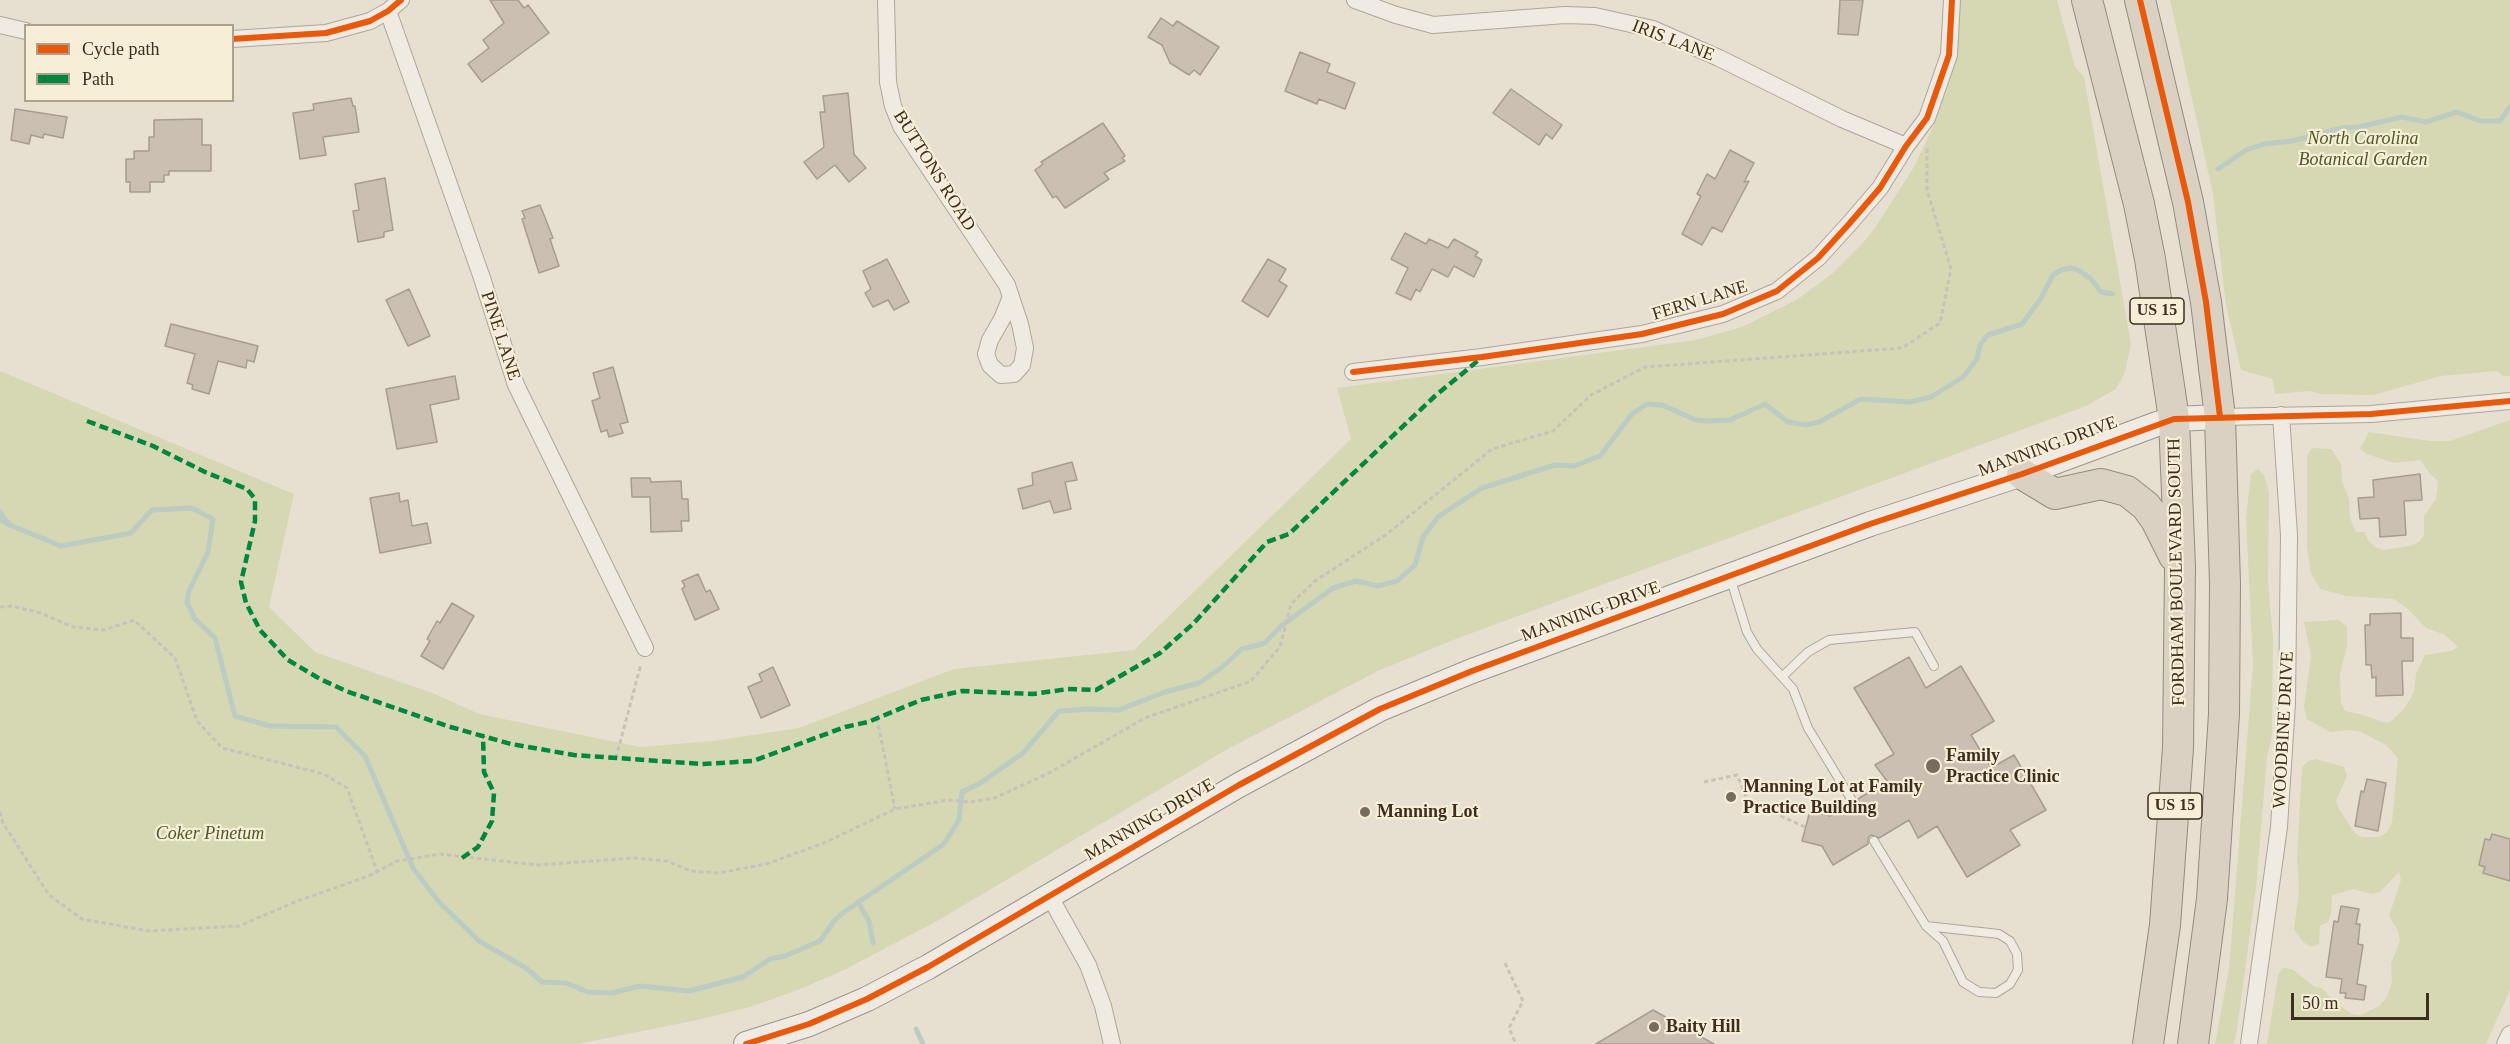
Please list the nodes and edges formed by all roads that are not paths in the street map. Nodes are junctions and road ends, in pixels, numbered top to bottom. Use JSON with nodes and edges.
{"nodes":[{"id":1,"x":401,"y":0,"type":"edge"},
{"id":2,"x":886,"y":0,"type":"edge"},
{"id":3,"x":1354,"y":0,"type":"edge"},
{"id":4,"x":1952,"y":0,"type":"edge"},
{"id":5,"x":2087,"y":0,"type":"edge"},
{"id":6,"x":2140,"y":0,"type":"edge"},
{"id":7,"x":388,"y":11,"type":"junction"},
{"id":8,"x":0,"y":25,"type":"edge"},
{"id":9,"x":24,"y":31,"type":"edge"},
{"id":10,"x":234,"y":39,"type":"edge"},
{"id":11,"x":1906,"y":146,"type":"junction"},
{"id":12,"x":1011,"y":297,"type":"dead end"},
{"id":13,"x":1353,"y":372,"type":"dead end"},
{"id":14,"x":2510,"y":401,"type":"edge"},
{"id":15,"x":2281,"y":415,"type":"junction"},
{"id":16,"x":2220,"y":417,"type":"junction"},
{"id":17,"x":2174,"y":419,"type":"junction"},
{"id":18,"x":2022,"y":474,"type":"junction"},
{"id":19,"x":2180,"y":567,"type":"junction"},
{"id":20,"x":1730,"y":577,"type":"junction"},
{"id":21,"x":645,"y":648,"type":"road end"},
{"id":22,"x":1934,"y":666,"type":"dead end"},
{"id":23,"x":1783,"y":676,"type":"junction"},
{"id":24,"x":1853,"y":802,"type":"dead end"},
{"id":25,"x":1874,"y":841,"type":"dead end"},
{"id":26,"x":1050,"y":897,"type":"junction"},
{"id":27,"x":1926,"y":927,"type":"junction"},
{"id":28,"x":2510,"y":1034,"type":"edge"},
{"id":29,"x":746,"y":1044,"type":"edge"},
{"id":30,"x":1112,"y":1044,"type":"edge"},
{"id":31,"x":2148,"y":1044,"type":"edge"},
{"id":32,"x":2193,"y":1044,"type":"edge"},
{"id":33,"x":2249,"y":1044,"type":"edge"},
{"id":34,"x":2505,"y":1044,"type":"edge"}],
"edges":[{"from":1,"to":7,"type":"street"},
{"from":2,"to":12,"type":"street","name":"BUTTONS ROAD"},
{"from":3,"to":11,"type":"street","name":"IRIS LANE"},
{"from":4,"to":11,"type":"street","name":"FERN LANE"},
{"from":5,"to":17,"type":"highway","name":"FORDHAM BOULEVARD SOUTH","number":"US 15"},
{"from":6,"to":16,"type":"highway","number":"US 15"},
{"from":7,"to":10,"type":"street"},
{"from":7,"to":21,"type":"street","name":"PINE LANE"},
{"from":8,"to":9,"type":"street"},
{"from":11,"to":13,"type":"street","name":"FERN LANE"},
{"from":14,"to":15,"type":"street","name":"MANNING DRIVE"},
{"from":15,"to":16,"type":"street","name":"MANNING DRIVE"},
{"from":15,"to":33,"type":"street","name":"WOODBINE DRIVE"},
{"from":16,"to":17,"type":"street","name":"MANNING DRIVE"},
{"from":16,"to":32,"type":"highway","number":"US 15"},
{"from":17,"to":18,"type":"street","name":"MANNING DRIVE"},
{"from":17,"to":19,"type":"highway","name":"FORDHAM BOULEVARD SOUTH","number":"US 15"},
{"from":18,"to":19,"type":"highway"},
{"from":18,"to":20,"type":"street","name":"MANNING DRIVE"},
{"from":19,"to":31,"type":"highway","name":"FORDHAM BOULEVARD SOUTH","number":"US 15"},
{"from":20,"to":23,"type":"lane"},
{"from":20,"to":26,"type":"street","name":"MANNING DRIVE"},
{"from":22,"to":23,"type":"lane"},
{"from":23,"to":24,"type":"lane"},
{"from":25,"to":27,"type":"lane"},
{"from":26,"to":29,"type":"street","name":"MANNING DRIVE"},
{"from":26,"to":30,"type":"street"},
{"from":27,"to":27,"type":"lane"},
{"from":28,"to":34,"type":"street"}]}
